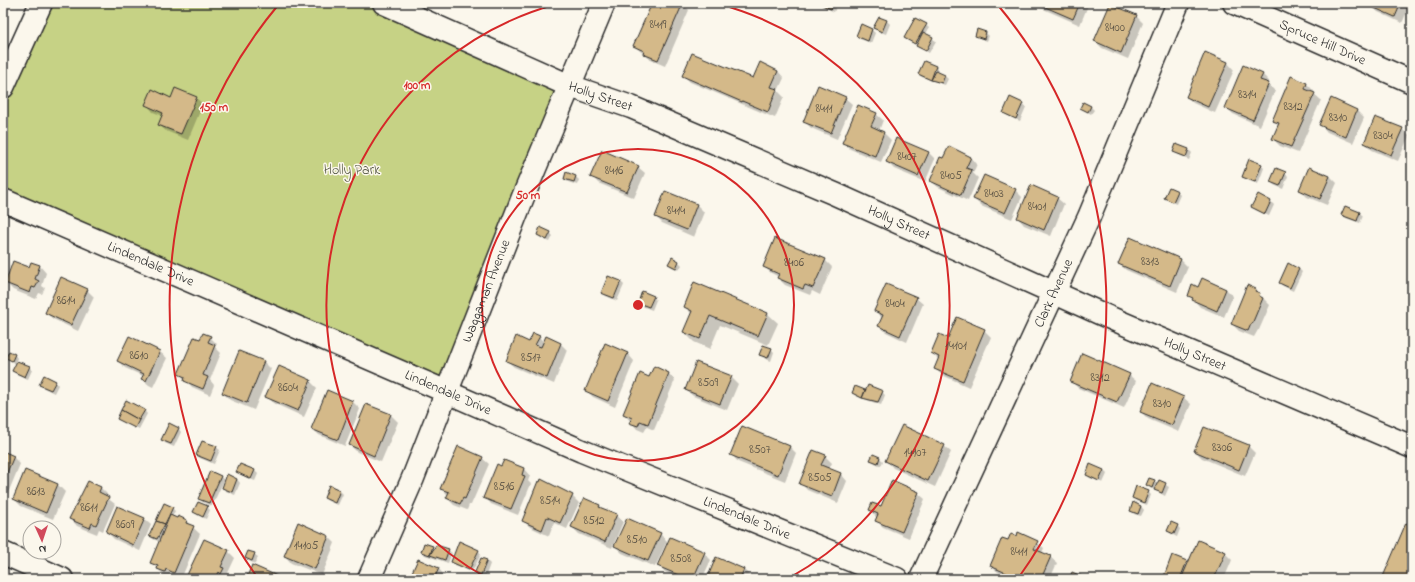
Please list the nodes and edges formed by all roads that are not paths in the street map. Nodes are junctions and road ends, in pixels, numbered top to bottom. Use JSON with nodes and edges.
{"nodes":[{"id":1,"x":41,"y":3,"type":"edge"},
{"id":2,"x":384,"y":3,"type":"edge"},
{"id":3,"x":604,"y":3,"type":"edge"},
{"id":4,"x":1178,"y":3,"type":"edge"},
{"id":5,"x":1234,"y":3,"type":"edge"},
{"id":6,"x":1412,"y":82,"type":"edge"},
{"id":7,"x":570,"y":86,"type":"junction"},
{"id":8,"x":3,"y":87,"type":"edge"},
{"id":9,"x":3,"y":200,"type":"edge"},
{"id":10,"x":1055,"y":293,"type":"junction"},
{"id":11,"x":447,"y":392,"type":"junction"},
{"id":12,"x":1412,"y":447,"type":"edge"},
{"id":13,"x":3,"y":553,"type":"edge"},
{"id":14,"x":62,"y":579,"type":"edge"},
{"id":15,"x":369,"y":579,"type":"edge"},
{"id":16,"x":897,"y":579,"type":"edge"},
{"id":17,"x":921,"y":579,"type":"edge"}],
"edges":[{"from":1,"to":8,"type":"street"},
{"from":2,"to":7,"type":"street","name":"Holly Street"},
{"from":3,"to":7,"type":"street","name":"Waggaman Avenue"},
{"from":4,"to":10,"type":"street","name":"Clark Avenue"},
{"from":5,"to":6,"type":"street","name":"Spruce Hill Drive"},
{"from":7,"to":10,"type":"street","name":"Holly Street"},
{"from":7,"to":11,"type":"street","name":"Waggaman Avenue"},
{"from":9,"to":11,"type":"street","name":"Lindendale Drive"},
{"from":10,"to":12,"type":"street","name":"Holly Street"},
{"from":10,"to":17,"type":"street","name":"Clark Avenue"},
{"from":11,"to":15,"type":"street","name":"Waggaman Avenue"},
{"from":11,"to":16,"type":"street","name":"Lindendale Drive"},
{"from":13,"to":14,"type":"street"}]}
